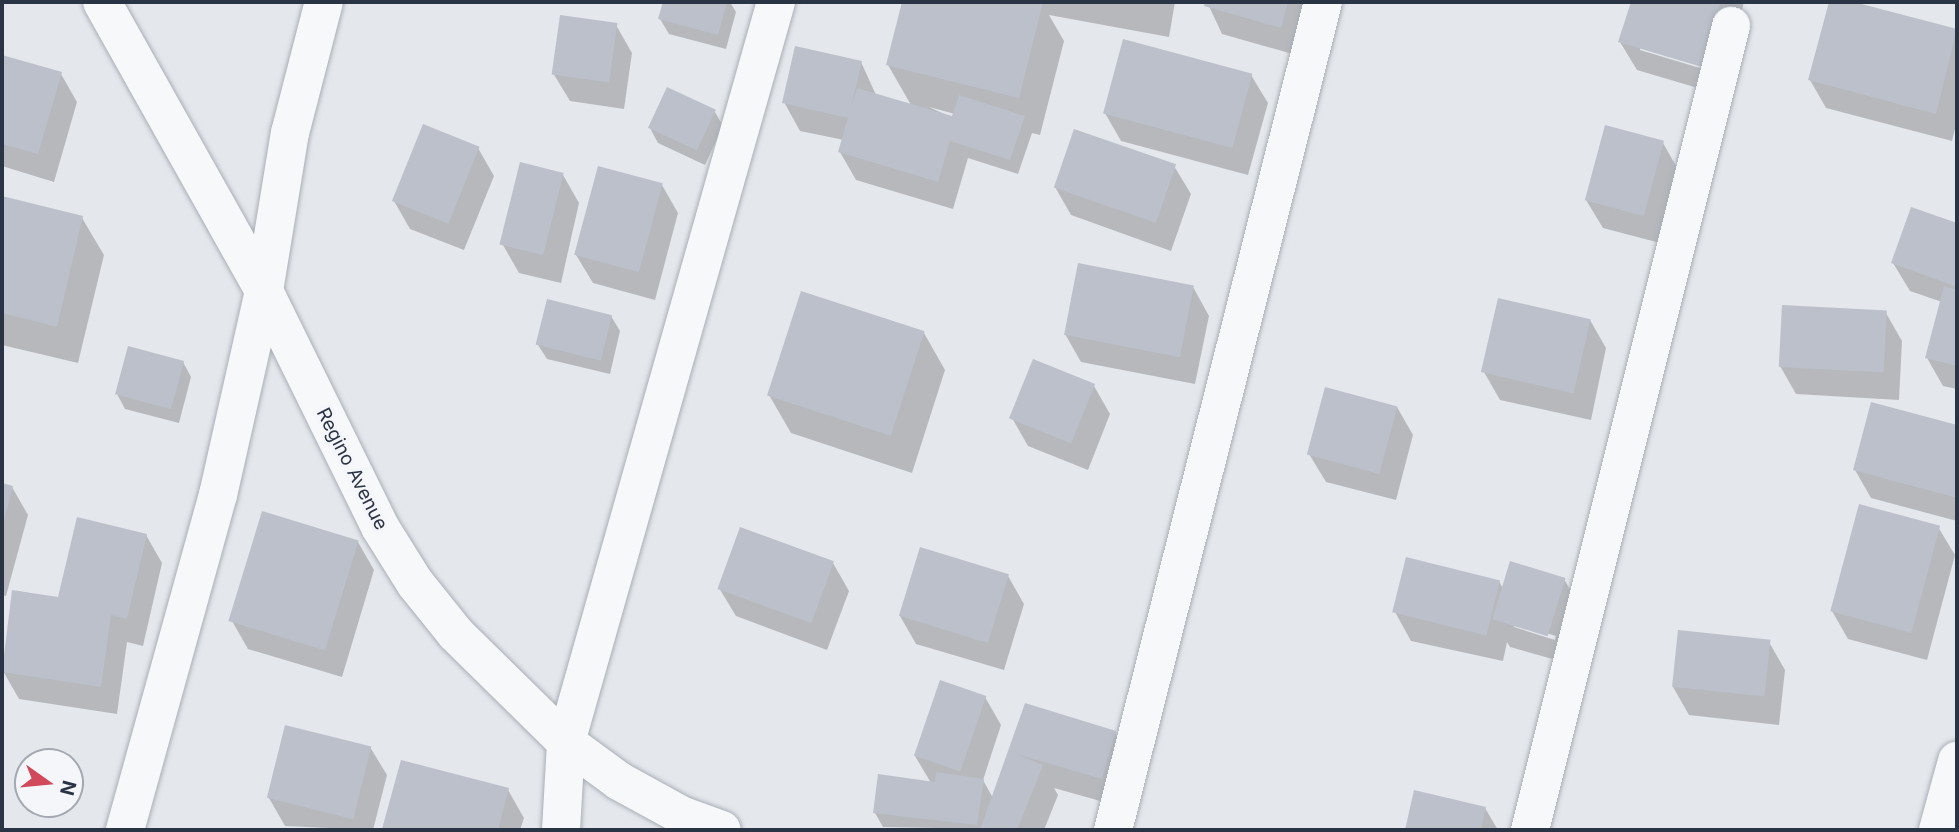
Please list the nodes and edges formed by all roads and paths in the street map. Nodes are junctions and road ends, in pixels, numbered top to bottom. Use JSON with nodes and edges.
{"nodes":[{"id":1,"x":102,"y":2,"type":"edge"},
{"id":2,"x":324,"y":2,"type":"edge"},
{"id":3,"x":776,"y":2,"type":"edge"},
{"id":4,"x":1323,"y":2,"type":"edge"},
{"id":5,"x":1731,"y":26,"type":"dead end"},
{"id":6,"x":264,"y":292,"type":"junction"},
{"id":7,"x":566,"y":742,"type":"junction"},
{"id":8,"x":1957,"y":761,"type":"edge"},
{"id":9,"x":125,"y":830,"type":"edge"},
{"id":10,"x":561,"y":830,"type":"edge"},
{"id":11,"x":722,"y":830,"type":"edge"},
{"id":12,"x":1113,"y":830,"type":"edge"},
{"id":13,"x":1530,"y":830,"type":"edge"},
{"id":14,"x":1938,"y":830,"type":"edge"}],
"edges":[{"from":1,"to":6,"type":"street","name":"Regino Avenue"},
{"from":2,"to":6,"type":"street"},
{"from":3,"to":7,"type":"street"},
{"from":4,"to":12,"type":"street"},
{"from":5,"to":13,"type":"street"},
{"from":6,"to":7,"type":"street","name":"Regino Avenue"},
{"from":6,"to":9,"type":"street"},
{"from":7,"to":10,"type":"street"},
{"from":7,"to":11,"type":"street","name":"Regino Avenue"},
{"from":8,"to":14,"type":"street"}]}
